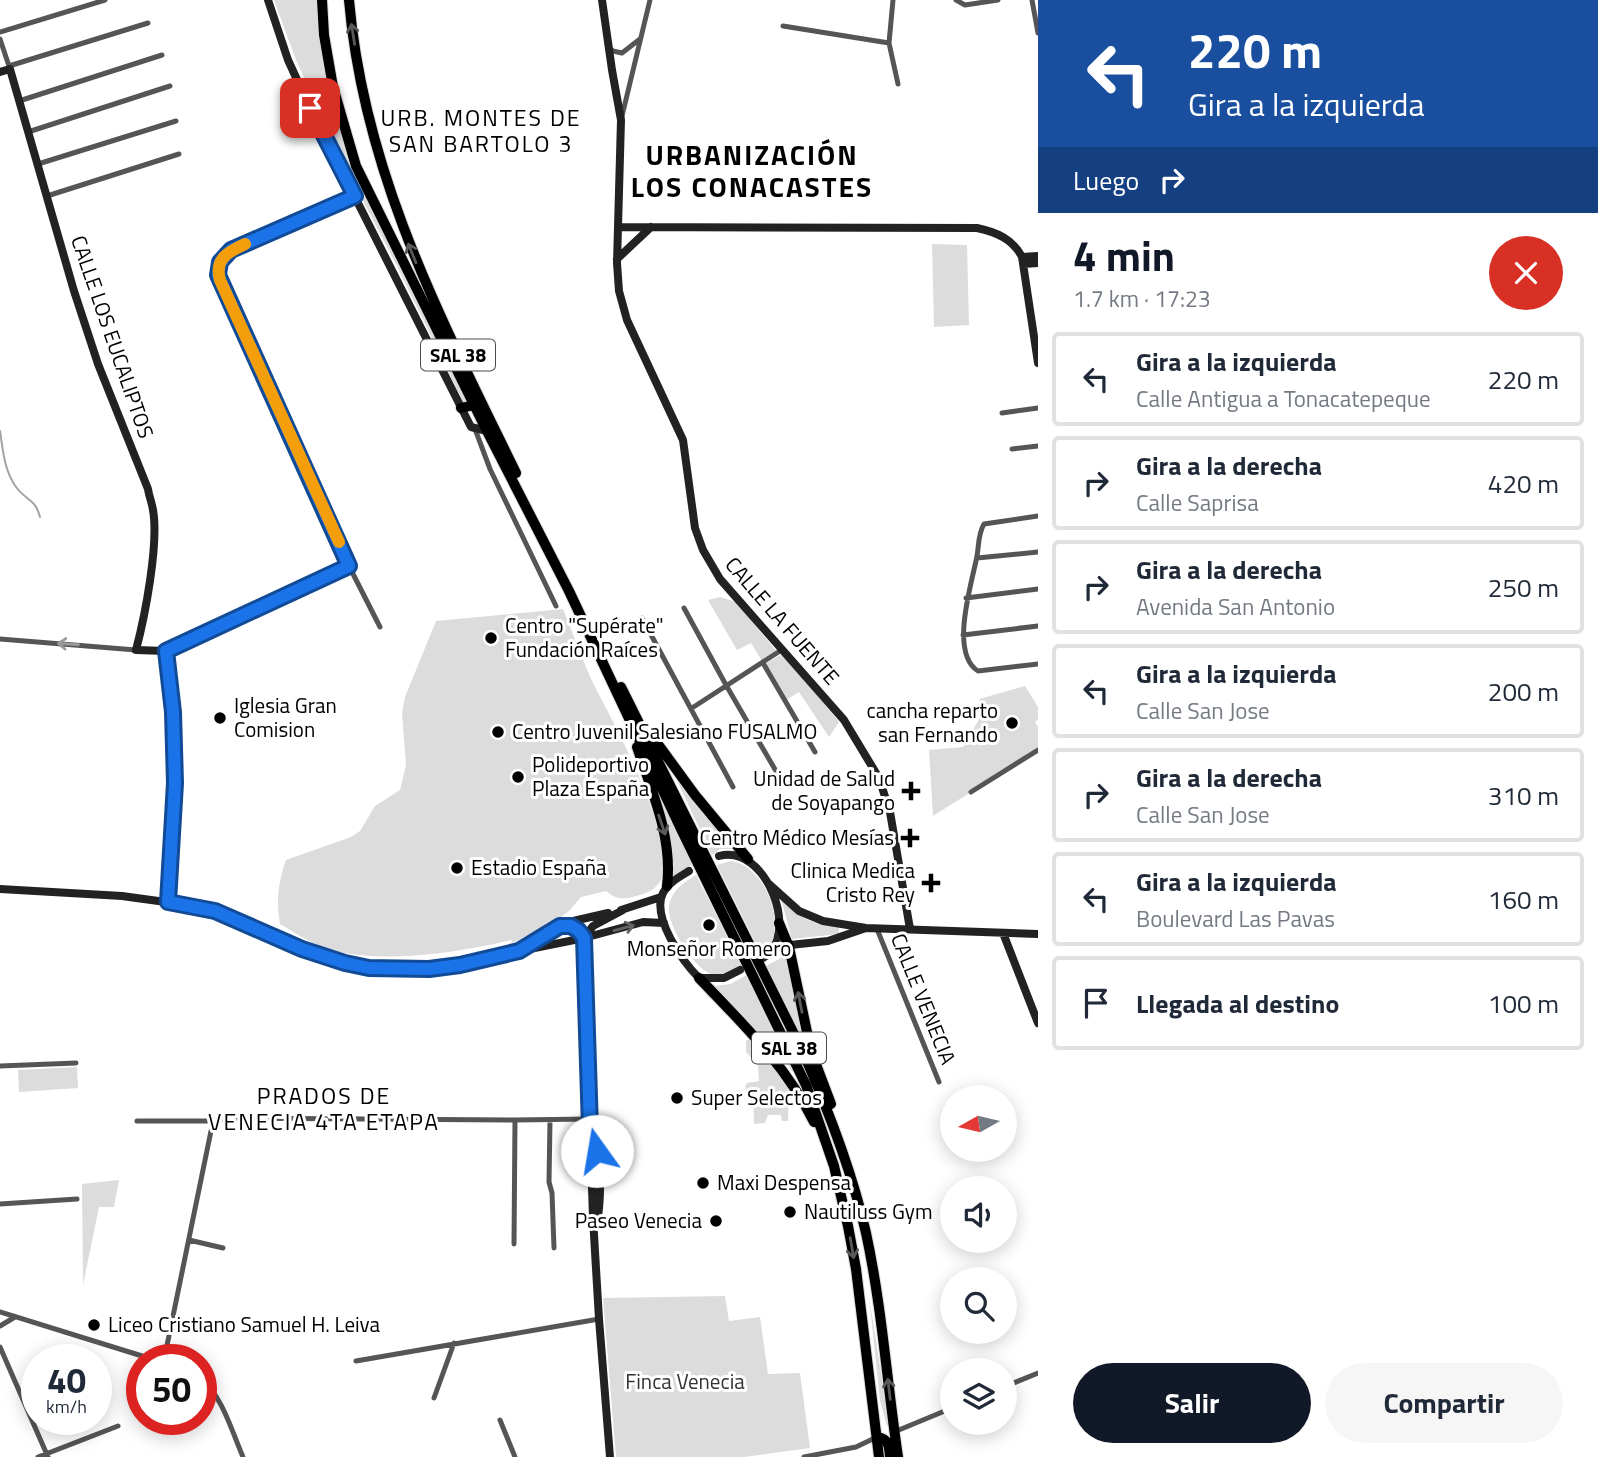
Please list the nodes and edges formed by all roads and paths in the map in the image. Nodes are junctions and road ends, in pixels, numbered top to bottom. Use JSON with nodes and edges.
{"nodes":[{"id":1,"x":105,"y":0,"type":"edge"},
{"id":2,"x":268,"y":0,"type":"edge"},
{"id":3,"x":322,"y":0,"type":"edge"},
{"id":4,"x":349,"y":0,"type":"edge"},
{"id":5,"x":602,"y":0,"type":"edge"},
{"id":6,"x":650,"y":0,"type":"edge"},
{"id":7,"x":893,"y":0,"type":"edge"},
{"id":8,"x":956,"y":0,"type":"edge"},
{"id":9,"x":998,"y":0,"type":"edge"},
{"id":10,"x":1032,"y":0,"type":"edge"},
{"id":11,"x":981,"y":1,"type":"edge"},
{"id":12,"x":148,"y":23,"type":"dead end"},
{"id":13,"x":783,"y":26,"type":"dead end"},
{"id":14,"x":0,"y":32,"type":"edge"},
{"id":15,"x":1038,"y":33,"type":"edge"},
{"id":16,"x":641,"y":38,"type":"junction"},
{"id":17,"x":0,"y":39,"type":"edge"},
{"id":18,"x":889,"y":43,"type":"junction"},
{"id":19,"x":608,"y":47,"type":"junction"},
{"id":20,"x":162,"y":55,"type":"dead end"},
{"id":21,"x":9,"y":67,"type":"junction"},
{"id":22,"x":0,"y":72,"type":"edge"},
{"id":23,"x":898,"y":84,"type":"dead end"},
{"id":24,"x":170,"y":86,"type":"dead end"},
{"id":25,"x":19,"y":101,"type":"junction"},
{"id":26,"x":621,"y":120,"type":"junction"},
{"id":27,"x":176,"y":121,"type":"dead end"},
{"id":28,"x":28,"y":132,"type":"junction"},
{"id":29,"x":179,"y":153,"type":"dead end"},
{"id":30,"x":38,"y":164,"type":"junction"},
{"id":31,"x":47,"y":196,"type":"junction"},
{"id":32,"x":355,"y":196,"type":"junction"},
{"id":33,"x":617,"y":211,"type":"junction"},
{"id":34,"x":618,"y":227,"type":"junction"},
{"id":35,"x":637,"y":227,"type":"junction"},
{"id":36,"x":650,"y":227,"type":"junction"},
{"id":37,"x":1038,"y":256,"type":"edge"},
{"id":38,"x":617,"y":259,"type":"junction"},
{"id":39,"x":1023,"y":261,"type":"junction"},
{"id":40,"x":1038,"y":263,"type":"edge"},
{"id":41,"x":1038,"y":363,"type":"edge"},
{"id":42,"x":474,"y":405,"type":"junction"},
{"id":43,"x":461,"y":408,"type":"junction"},
{"id":44,"x":1038,"y":408,"type":"edge"},
{"id":45,"x":1002,"y":413,"type":"dead end"},
{"id":46,"x":475,"y":429,"type":"junction"},
{"id":47,"x":487,"y":431,"type":"junction"},
{"id":48,"x":1038,"y":446,"type":"edge"},
{"id":49,"x":1013,"y":449,"type":"dead end"},
{"id":50,"x":1038,"y":516,"type":"edge"},
{"id":51,"x":1038,"y":552,"type":"edge"},
{"id":52,"x":977,"y":558,"type":"junction"},
{"id":53,"x":349,"y":566,"type":"junction"},
{"id":54,"x":1038,"y":589,"type":"edge"},
{"id":55,"x":967,"y":598,"type":"junction"},
{"id":56,"x":556,"y":607,"type":"dead end"},
{"id":57,"x":684,"y":608,"type":"dead end"},
{"id":58,"x":642,"y":618,"type":"dead end"},
{"id":59,"x":1038,"y":626,"type":"edge"},
{"id":60,"x":380,"y":627,"type":"dead end"},
{"id":61,"x":963,"y":635,"type":"junction"},
{"id":62,"x":0,"y":639,"type":"edge"},
{"id":63,"x":783,"y":649,"type":"junction"},
{"id":64,"x":136,"y":650,"type":"junction"},
{"id":65,"x":166,"y":651,"type":"junction"},
{"id":66,"x":763,"y":663,"type":"junction"},
{"id":67,"x":1038,"y":664,"type":"edge"},
{"id":68,"x":605,"y":669,"type":"junction"},
{"id":69,"x":726,"y":685,"type":"junction"},
{"id":70,"x":622,"y":690,"type":"junction"},
{"id":71,"x":692,"y":708,"type":"junction"},
{"id":72,"x":1038,"y":750,"type":"edge"},
{"id":73,"x":815,"y":752,"type":"dead end"},
{"id":74,"x":780,"y":778,"type":"dead end"},
{"id":75,"x":733,"y":787,"type":"dead end"},
{"id":76,"x":971,"y":792,"type":"dead end"},
{"id":77,"x":719,"y":856,"type":"dead end"},
{"id":78,"x":748,"y":859,"type":"junction"},
{"id":79,"x":689,"y":871,"type":"dead end"},
{"id":80,"x":769,"y":884,"type":"junction"},
{"id":81,"x":667,"y":886,"type":"junction"},
{"id":82,"x":0,"y":889,"type":"edge"},
{"id":83,"x":661,"y":897,"type":"junction"},
{"id":84,"x":168,"y":902,"type":"junction"},
{"id":85,"x":623,"y":910,"type":"junction"},
{"id":86,"x":664,"y":923,"type":"junction"},
{"id":87,"x":779,"y":923,"type":"junction"},
{"id":88,"x":560,"y":926,"type":"junction"},
{"id":89,"x":866,"y":928,"type":"junction"},
{"id":90,"x":877,"y":929,"type":"junction"},
{"id":91,"x":911,"y":929,"type":"junction"},
{"id":92,"x":1003,"y":933,"type":"junction"},
{"id":93,"x":1038,"y":934,"type":"edge"},
{"id":94,"x":584,"y":938,"type":"junction"},
{"id":95,"x":789,"y":946,"type":"junction"},
{"id":96,"x":519,"y":951,"type":"junction"},
{"id":97,"x":740,"y":970,"type":"dead end"},
{"id":98,"x":699,"y":978,"type":"junction"},
{"id":99,"x":1038,"y":1023,"type":"edge"},
{"id":100,"x":76,"y":1063,"type":"dead end"},
{"id":101,"x":0,"y":1066,"type":"edge"},
{"id":102,"x":939,"y":1082,"type":"dead end"},
{"id":103,"x":590,"y":1119,"type":"junction"},
{"id":104,"x":515,"y":1120,"type":"junction"},
{"id":105,"x":550,"y":1120,"type":"junction"},
{"id":106,"x":137,"y":1121,"type":"dead end"},
{"id":107,"x":216,"y":1121,"type":"junction"},
{"id":108,"x":590,"y":1128,"type":"junction"},
{"id":109,"x":591,"y":1163,"type":"junction"},
{"id":110,"x":834,"y":1166,"type":"junction"},
{"id":111,"x":77,"y":1199,"type":"dead end"},
{"id":112,"x":600,"y":1203,"type":"junction"},
{"id":113,"x":0,"y":1204,"type":"edge"},
{"id":114,"x":594,"y":1232,"type":"junction"},
{"id":115,"x":866,"y":1232,"type":"junction"},
{"id":116,"x":189,"y":1240,"type":"junction"},
{"id":117,"x":514,"y":1244,"type":"dead end"},
{"id":118,"x":223,"y":1248,"type":"dead end"},
{"id":119,"x":554,"y":1248,"type":"dead end"},
{"id":120,"x":0,"y":1312,"type":"edge"},
{"id":121,"x":15,"y":1317,"type":"junction"},
{"id":122,"x":599,"y":1319,"type":"junction"},
{"id":123,"x":0,"y":1326,"type":"edge"},
{"id":124,"x":454,"y":1343,"type":"junction"},
{"id":125,"x":167,"y":1344,"type":"edge"},
{"id":126,"x":0,"y":1347,"type":"edge"},
{"id":127,"x":126,"y":1351,"type":"edge"},
{"id":128,"x":356,"y":1360,"type":"dead end"},
{"id":129,"x":868,"y":1367,"type":"junction"},
{"id":130,"x":1038,"y":1373,"type":"edge"},
{"id":131,"x":1017,"y":1382,"type":"edge"},
{"id":132,"x":434,"y":1398,"type":"dead end"},
{"id":133,"x":217,"y":1399,"type":"edge"},
{"id":134,"x":940,"y":1414,"type":"edge"},
{"id":135,"x":500,"y":1420,"type":"dead end"},
{"id":136,"x":118,"y":1426,"type":"dead end"},
{"id":137,"x":894,"y":1432,"type":"junction"},
{"id":138,"x":877,"y":1437,"type":"junction"},
{"id":139,"x":47,"y":1456,"type":"edge"},
{"id":140,"x":513,"y":1456,"type":"edge"},
{"id":141,"x":38,"y":1457,"type":"edge"},
{"id":142,"x":243,"y":1457,"type":"edge"},
{"id":143,"x":610,"y":1457,"type":"edge"},
{"id":144,"x":804,"y":1457,"type":"edge"},
{"id":145,"x":880,"y":1457,"type":"edge"},
{"id":146,"x":890,"y":1457,"type":"edge"},
{"id":147,"x":898,"y":1457,"type":"edge"}],
"edges":[{"from":1,"to":14,"type":"street"},
{"from":2,"to":32,"type":"street"},
{"from":3,"to":42,"type":"highway","number":"SAL 38"},
{"from":70,"to":4,"type":"highway","number":"SAL 38","one_way":true},
{"from":5,"to":19,"type":"street","name":"CALLE LA FUENTE"},
{"from":6,"to":16,"type":"street"},
{"from":7,"to":18,"type":"street"},
{"from":8,"to":11,"type":"street"},
{"from":9,"to":11,"type":"street"},
{"from":10,"to":15,"type":"street"},
{"from":12,"to":21,"type":"street"},
{"from":13,"to":18,"type":"street"},
{"from":16,"to":19,"type":"street"},
{"from":16,"to":26,"type":"street"},
{"from":17,"to":21,"type":"street","name":"CALLE LOS EUCALIPTOS"},
{"from":18,"to":23,"type":"street"},
{"from":19,"to":26,"type":"street","name":"CALLE LA FUENTE"},
{"from":20,"to":25,"type":"street"},
{"from":21,"to":22,"type":"street"},
{"from":21,"to":25,"type":"street","name":"CALLE LOS EUCALIPTOS"},
{"from":24,"to":28,"type":"street"},
{"from":25,"to":28,"type":"street","name":"CALLE LOS EUCALIPTOS"},
{"from":26,"to":33,"type":"street","name":"CALLE LA FUENTE"},
{"from":27,"to":30,"type":"street"},
{"from":28,"to":30,"type":"street","name":"CALLE LOS EUCALIPTOS"},
{"from":29,"to":31,"type":"street"},
{"from":30,"to":31,"type":"street","name":"CALLE LOS EUCALIPTOS"},
{"from":31,"to":64,"type":"street","name":"CALLE LOS EUCALIPTOS"},
{"from":32,"to":43,"type":"street"},
{"from":32,"to":53,"type":"street"},
{"from":33,"to":34,"type":"street","name":"CALLE LA FUENTE"},
{"from":33,"to":35,"type":"street"},
{"from":34,"to":35,"type":"street"},
{"from":34,"to":38,"type":"street","name":"CALLE LA FUENTE"},
{"from":35,"to":36,"type":"street"},
{"from":36,"to":38,"type":"street"},
{"from":36,"to":39,"type":"street"},
{"from":37,"to":39,"type":"street"},
{"from":38,"to":63,"type":"street","name":"CALLE LA FUENTE"},
{"from":39,"to":40,"type":"street"},
{"from":39,"to":41,"type":"street"},
{"from":42,"to":43,"type":"highway"},
{"from":42,"to":47,"type":"highway","number":"SAL 38"},
{"from":43,"to":46,"type":"street"},
{"from":44,"to":45,"type":"street"},
{"from":46,"to":47,"type":"street"},
{"from":46,"to":56,"type":"street"},
{"from":47,"to":68,"type":"highway","number":"SAL 38"},
{"from":48,"to":49,"type":"street"},
{"from":50,"to":52,"type":"street"},
{"from":51,"to":52,"type":"street"},
{"from":52,"to":55,"type":"street"},
{"from":53,"to":60,"type":"street"},
{"from":53,"to":65,"type":"street"},
{"from":54,"to":55,"type":"street"},
{"from":55,"to":61,"type":"street"},
{"from":57,"to":69,"type":"street"},
{"from":58,"to":71,"type":"street"},
{"from":59,"to":61,"type":"street"},
{"from":61,"to":67,"type":"street"},
{"from":64,"to":62,"type":"street","one_way":true},
{"from":63,"to":66,"type":"street"},
{"from":63,"to":91,"type":"street","name":"CALLE LA FUENTE"},
{"from":64,"to":65,"type":"street"},
{"from":65,"to":84,"type":"street"},
{"from":66,"to":69,"type":"street"},
{"from":66,"to":73,"type":"street"},
{"from":68,"to":81,"type":"highway","one_way":true},
{"from":68,"to":110,"type":"highway","number":"SAL 38"},
{"from":69,"to":71,"type":"street"},
{"from":69,"to":74,"type":"street"},
{"from":70,"to":78,"type":"highway"},
{"from":70,"to":115,"type":"highway","number":"SAL 38"},
{"from":71,"to":75,"type":"street"},
{"from":72,"to":76,"type":"street"},
{"from":77,"to":78,"type":"street"},
{"from":78,"to":80,"type":"street"},
{"from":79,"to":81,"type":"street"},
{"from":80,"to":87,"type":"street"},
{"from":80,"to":89,"type":"street"},
{"from":81,"to":83,"type":"street"},
{"from":82,"to":84,"type":"street"},
{"from":83,"to":85,"type":"street"},
{"from":83,"to":86,"type":"street"},
{"from":84,"to":96,"type":"street"},
{"from":85,"to":88,"type":"street"},
{"from":85,"to":94,"type":"street"},
{"from":94,"to":86,"type":"street","one_way":true},
{"from":86,"to":98,"type":"street"},
{"from":87,"to":95,"type":"highway"},
{"from":87,"to":95,"type":"street"},
{"from":88,"to":94,"type":"street"},
{"from":88,"to":96,"type":"street"},
{"from":89,"to":90,"type":"street"},
{"from":89,"to":95,"type":"street"},
{"from":90,"to":91,"type":"street"},
{"from":90,"to":102,"type":"street","name":"CALLE VENECIA"},
{"from":91,"to":92,"type":"street"},
{"from":92,"to":93,"type":"street"},
{"from":92,"to":99,"type":"street"},
{"from":94,"to":96,"type":"street"},
{"from":94,"to":103,"type":"street"},
{"from":115,"to":95,"type":"highway","one_way":true},
{"from":97,"to":98,"type":"street"},
{"from":98,"to":110,"type":"highway"},
{"from":100,"to":101,"type":"street"},
{"from":103,"to":105,"type":"street"},
{"from":103,"to":108,"type":"street"},
{"from":104,"to":105,"type":"street"},
{"from":104,"to":107,"type":"street"},
{"from":104,"to":117,"type":"street"},
{"from":105,"to":119,"type":"street"},
{"from":106,"to":107,"type":"street"},
{"from":107,"to":116,"type":"street"},
{"from":108,"to":109,"type":"street"},
{"from":108,"to":112,"type":"street"},
{"from":109,"to":112,"type":"street"},
{"from":109,"to":114,"type":"street"},
{"from":110,"to":129,"type":"highway","number":"SAL 38","one_way":true},
{"from":111,"to":113,"type":"street"},
{"from":112,"to":114,"type":"street"},
{"from":114,"to":122,"type":"street"},
{"from":137,"to":115,"type":"highway","number":"SAL 38","one_way":true},
{"from":116,"to":118,"type":"street"},
{"from":116,"to":125,"type":"street"},
{"from":120,"to":121,"type":"street"},
{"from":121,"to":123,"type":"street"},
{"from":121,"to":127,"type":"street"},
{"from":122,"to":124,"type":"street"},
{"from":122,"to":143,"type":"street"},
{"from":124,"to":128,"type":"street"},
{"from":124,"to":132,"type":"street"},
{"from":126,"to":139,"type":"street"},
{"from":129,"to":137,"type":"highway"},
{"from":129,"to":138,"type":"highway","number":"SAL 38"},
{"from":130,"to":131,"type":"street"},
{"from":133,"to":142,"type":"street"},
{"from":134,"to":137,"type":"street"},
{"from":135,"to":140,"type":"street"},
{"from":136,"to":139,"type":"street"},
{"from":137,"to":147,"type":"highway","number":"SAL 38"},
{"from":138,"to":144,"type":"street"},
{"from":138,"to":145,"type":"highway","number":"SAL 38"},
{"from":138,"to":146,"type":"highway"},
{"from":139,"to":141,"type":"street"}]}
